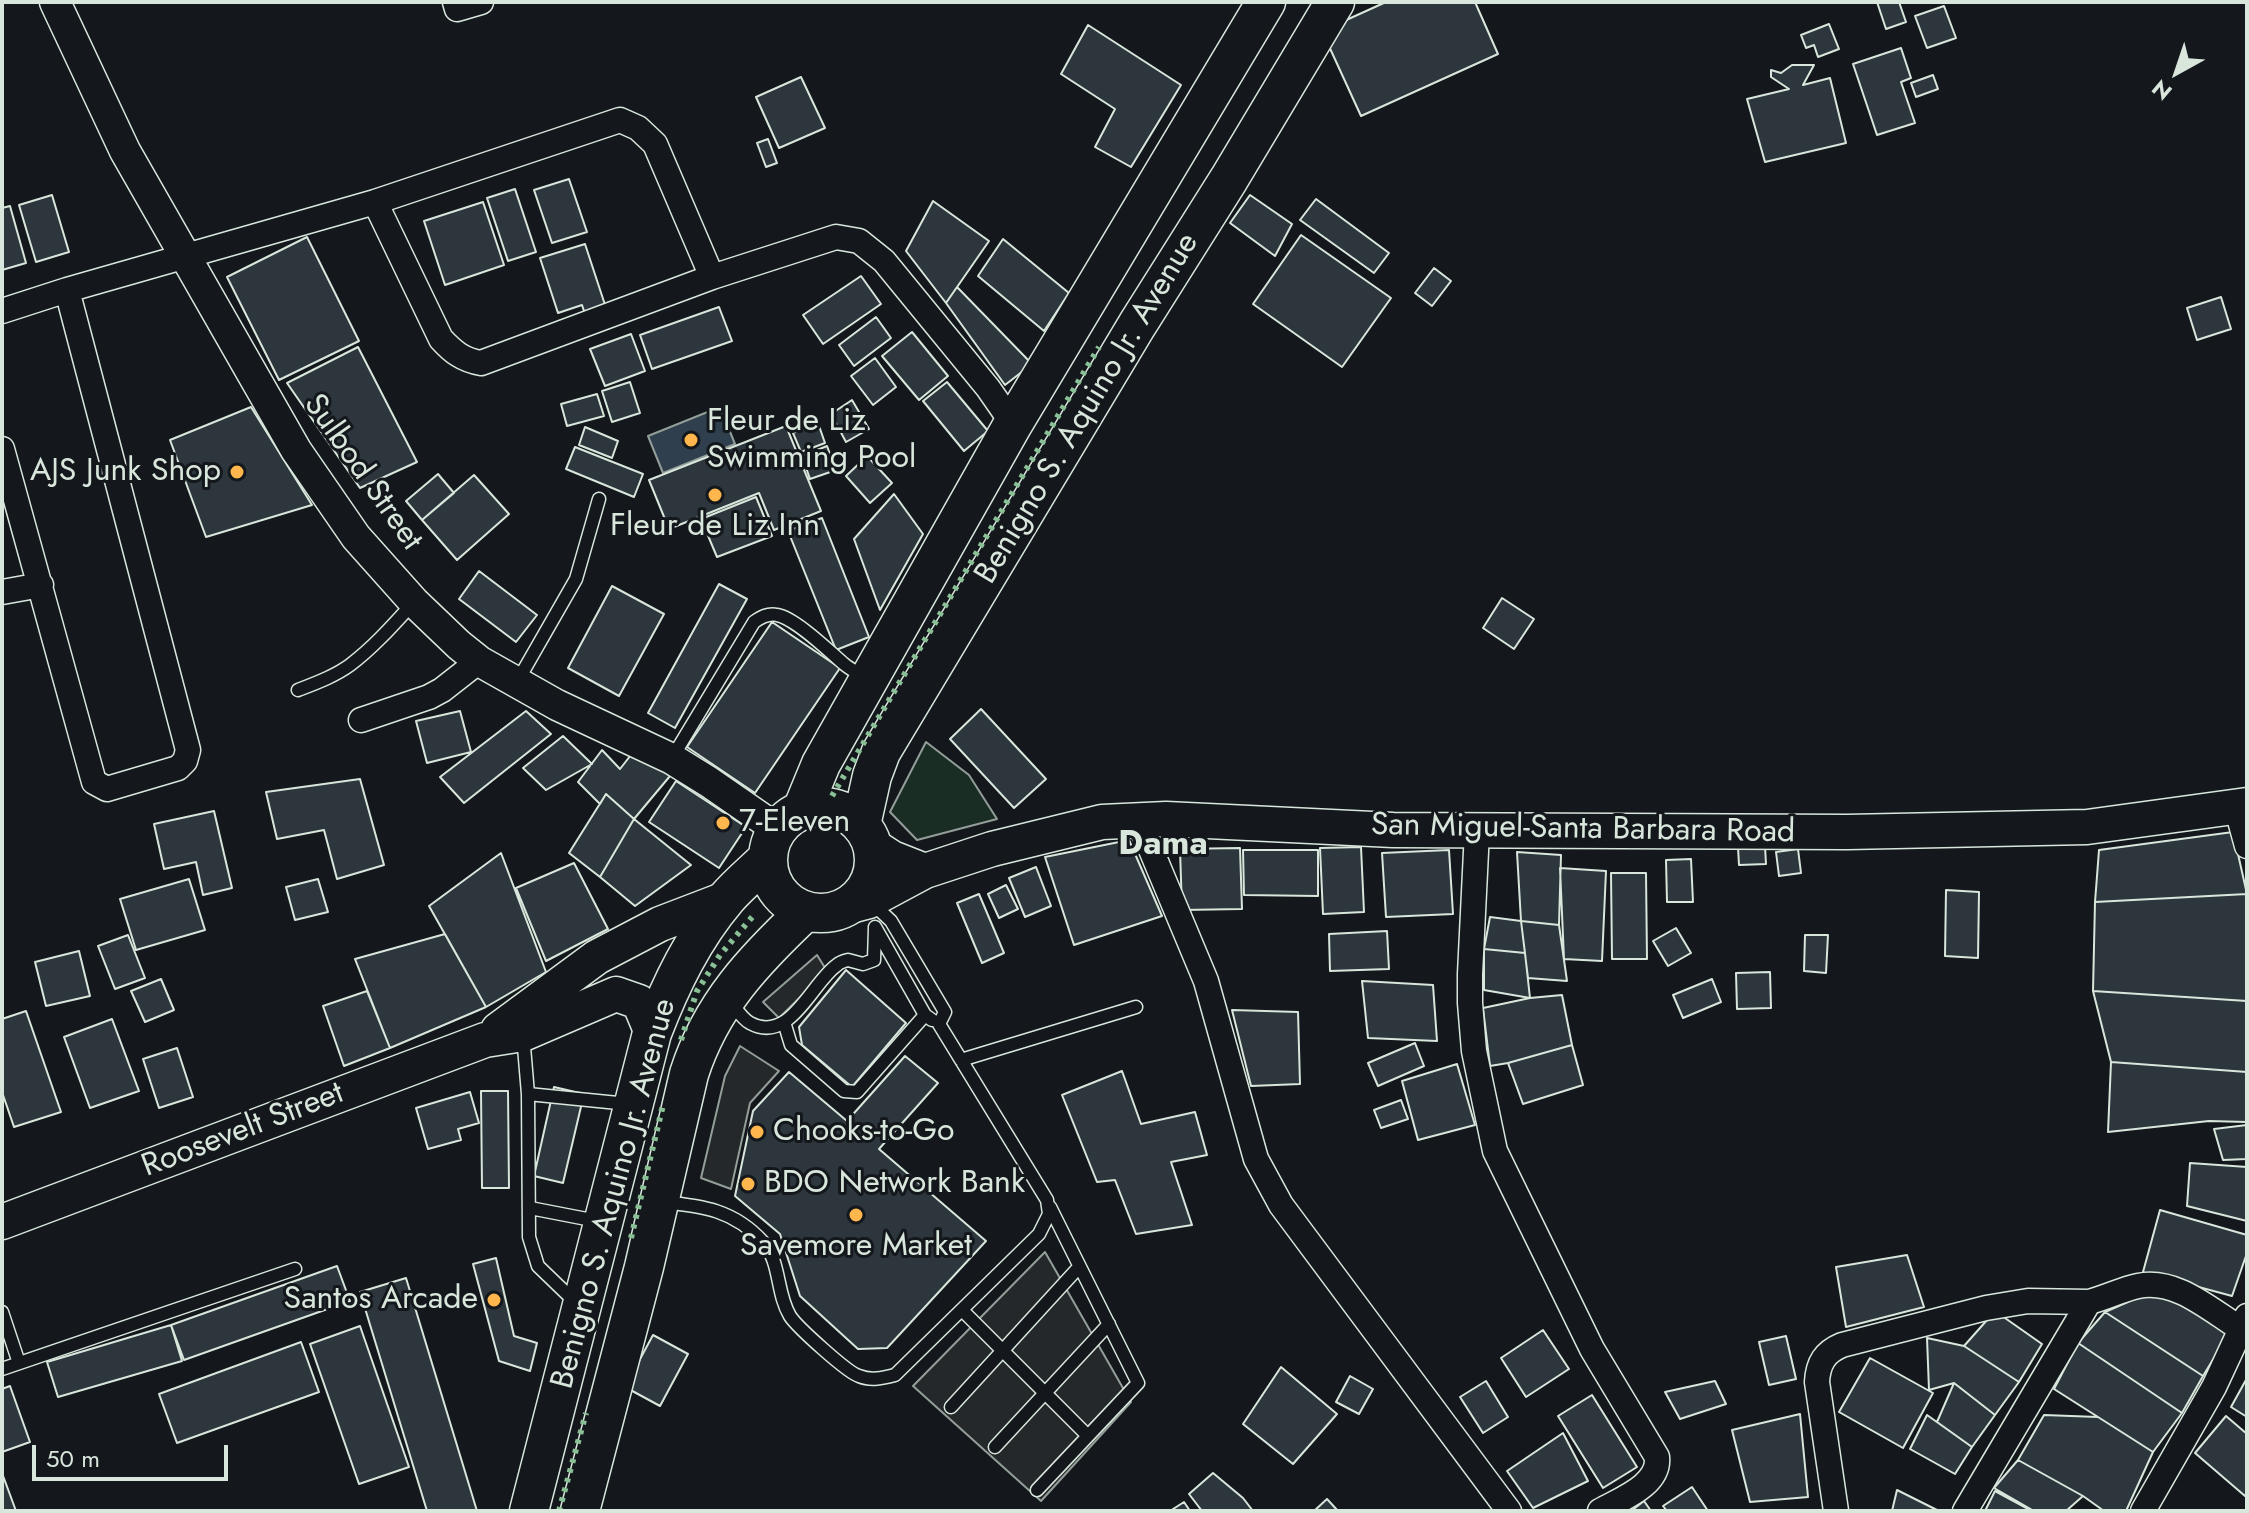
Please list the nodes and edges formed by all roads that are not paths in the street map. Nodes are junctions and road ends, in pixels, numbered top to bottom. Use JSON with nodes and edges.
{"nodes":[{"id":1,"x":55,"y":2,"type":"edge"},
{"id":2,"x":455,"y":2,"type":"edge"},
{"id":3,"x":481,"y":2,"type":"edge"},
{"id":4,"x":1266,"y":2,"type":"edge"},
{"id":5,"x":1335,"y":2,"type":"edge"},
{"id":6,"x":375,"y":202,"type":"junction"},
{"id":7,"x":187,"y":256,"type":"junction"},
{"id":8,"x":712,"y":277,"type":"junction"},
{"id":9,"x":67,"y":290,"type":"junction"},
{"id":10,"x":1090,"y":296,"type":"junction"},
{"id":11,"x":2,"y":311,"type":"edge"},
{"id":12,"x":1137,"y":325,"type":"junction"},
{"id":13,"x":1013,"y":424,"type":"junction"},
{"id":14,"x":2,"y":449,"type":"edge"},
{"id":15,"x":599,"y":499,"type":"dead end"},
{"id":16,"x":41,"y":585,"type":"junction"},
{"id":17,"x":2,"y":592,"type":"edge"},
{"id":18,"x":414,"y":602,"type":"junction"},
{"id":19,"x":479,"y":661,"type":"junction"},
{"id":20,"x":868,"y":679,"type":"junction"},
{"id":21,"x":517,"y":682,"type":"junction"},
{"id":22,"x":298,"y":690,"type":"dead end"},
{"id":23,"x":361,"y":720,"type":"dead end"},
{"id":24,"x":672,"y":759,"type":"junction"},
{"id":25,"x":2242,"y":805,"type":"edge"},
{"id":26,"x":1139,"y":821,"type":"junction"},
{"id":27,"x":1477,"y":831,"type":"junction"},
{"id":28,"x":782,"y":833,"type":"junction"},
{"id":29,"x":866,"y":835,"type":"junction"},
{"id":30,"x":2247,"y":846,"type":"edge"},
{"id":31,"x":925,"y":871,"type":"junction"},
{"id":32,"x":728,"y":898,"type":"junction"},
{"id":33,"x":806,"y":911,"type":"junction"},
{"id":34,"x":863,"y":912,"type":"junction"},
{"id":35,"x":726,"y":997,"type":"junction"},
{"id":36,"x":1136,"y":1007,"type":"dead end"},
{"id":37,"x":925,"y":1015,"type":"junction"},
{"id":38,"x":784,"y":1022,"type":"junction"},
{"id":39,"x":939,"y":1024,"type":"junction"},
{"id":40,"x":519,"y":1026,"type":"junction"},
{"id":41,"x":652,"y":1033,"type":"junction"},
{"id":42,"x":961,"y":1060,"type":"junction"},
{"id":43,"x":528,"y":1094,"type":"junction"},
{"id":44,"x":633,"y":1105,"type":"junction"},
{"id":45,"x":1047,"y":1200,"type":"junction"},
{"id":46,"x":660,"y":1202,"type":"junction"},
{"id":47,"x":530,"y":1208,"type":"junction"},
{"id":48,"x":2,"y":1222,"type":"edge"},
{"id":49,"x":600,"y":1239,"type":"junction"},
{"id":50,"x":644,"y":1267,"type":"junction"},
{"id":51,"x":1079,"y":1267,"type":"junction"},
{"id":52,"x":295,"y":1269,"type":"dead end"},
{"id":53,"x":2089,"y":1302,"type":"junction"},
{"id":54,"x":584,"y":1303,"type":"junction"},
{"id":55,"x":962,"y":1310,"type":"junction"},
{"id":56,"x":2,"y":1312,"type":"edge"},
{"id":57,"x":2244,"y":1322,"type":"edge"},
{"id":58,"x":1109,"y":1324,"type":"junction"},
{"id":59,"x":1003,"y":1350,"type":"junction"},
{"id":60,"x":19,"y":1363,"type":"junction"},
{"id":61,"x":2,"y":1369,"type":"edge"},
{"id":62,"x":1045,"y":1393,"type":"junction"},
{"id":63,"x":951,"y":1407,"type":"dead end"},
{"id":64,"x":1087,"y":1435,"type":"junction"},
{"id":65,"x":995,"y":1447,"type":"dead end"},
{"id":66,"x":1037,"y":1490,"type":"dead end"},
{"id":67,"x":529,"y":1511,"type":"edge"},
{"id":68,"x":580,"y":1511,"type":"edge"},
{"id":69,"x":1509,"y":1511,"type":"edge"},
{"id":70,"x":1600,"y":1511,"type":"edge"},
{"id":71,"x":1836,"y":1511,"type":"edge"},
{"id":72,"x":1965,"y":1511,"type":"edge"},
{"id":73,"x":2143,"y":1511,"type":"edge"}],
"edges":[{"from":1,"to":7,"type":"street","name":"Sulbod Street"},
{"from":2,"to":3,"type":"street"},
{"from":4,"to":10,"type":"main road","name":"Benigno S. Aquino Jr. Avenue"},
{"from":5,"to":12,"type":"main road","name":"Benigno S. Aquino Jr. Avenue"},
{"from":6,"to":7,"type":"street"},
{"from":6,"to":8,"type":"street"},
{"from":6,"to":8,"type":"street"},
{"from":7,"to":9,"type":"street"},
{"from":7,"to":18,"type":"street","name":"Sulbod Street"},
{"from":8,"to":13,"type":"street"},
{"from":9,"to":11,"type":"street"},
{"from":9,"to":16,"type":"street"},
{"from":10,"to":12,"type":"main road"},
{"from":10,"to":13,"type":"main road","name":"Benigno S. Aquino Jr. Avenue"},
{"from":12,"to":29,"type":"main road","name":"Benigno S. Aquino Jr. Avenue"},
{"from":13,"to":20,"type":"main road","name":"Benigno S. Aquino Jr. Avenue"},
{"from":14,"to":16,"type":"street"},
{"from":15,"to":21,"type":"lane"},
{"from":16,"to":17,"type":"street"},
{"from":18,"to":19,"type":"street","name":"Sulbod Street"},
{"from":18,"to":22,"type":"lane"},
{"from":19,"to":21,"type":"street","name":"Sulbod Street"},
{"from":19,"to":23,"type":"street"},
{"from":20,"to":24,"type":"lane"},
{"from":20,"to":28,"type":"main road","name":"Benigno S. Aquino Jr. Avenue"},
{"from":21,"to":24,"type":"street","name":"Sulbod Street"},
{"from":24,"to":28,"type":"street","name":"Sulbod Street"},
{"from":25,"to":27,"type":"main road","name":"San Miguel-Santa Barbara Road"},
{"from":25,"to":30,"type":"street"},
{"from":26,"to":27,"type":"main road","name":"San Miguel-Santa Barbara Road"},
{"from":26,"to":31,"type":"main road","name":"San Miguel-Santa Barbara Road"},
{"from":26,"to":69,"type":"street"},
{"from":27,"to":70,"type":"street"},
{"from":28,"to":29,"type":"main road"},
{"from":28,"to":32,"type":"main road","name":"Benigno S. Aquino Jr. Avenue"},
{"from":28,"to":33,"type":"main road"},
{"from":29,"to":31,"type":"main road"},
{"from":29,"to":34,"type":"main road"},
{"from":31,"to":34,"type":"main road","name":"San Miguel-Santa Barbara Road"},
{"from":32,"to":40,"type":"main road","name":"Roosevelt Street"},
{"from":32,"to":41,"type":"main road","name":"Benigno S. Aquino Jr. Avenue"},
{"from":33,"to":34,"type":"main road"},
{"from":33,"to":35,"type":"main road","name":"Benigno S. Aquino Jr. Avenue"},
{"from":34,"to":37,"type":"lane"},
{"from":34,"to":38,"type":"lane"},
{"from":34,"to":39,"type":"lane"},
{"from":35,"to":38,"type":"lane"},
{"from":35,"to":46,"type":"main road","name":"Benigno S. Aquino Jr. Avenue"},
{"from":36,"to":42,"type":"lane"},
{"from":37,"to":38,"type":"lane"},
{"from":37,"to":39,"type":"lane"},
{"from":39,"to":42,"type":"lane"},
{"from":40,"to":41,"type":"main road","name":"Roosevelt Street"},
{"from":40,"to":43,"type":"lane"},
{"from":40,"to":48,"type":"main road","name":"Roosevelt Street"},
{"from":41,"to":44,"type":"main road","name":"Benigno S. Aquino Jr. Avenue"},
{"from":42,"to":45,"type":"lane"},
{"from":43,"to":44,"type":"lane"},
{"from":43,"to":47,"type":"lane"},
{"from":44,"to":49,"type":"main road","name":"Benigno S. Aquino Jr. Avenue"},
{"from":45,"to":51,"type":"lane"},
{"from":45,"to":55,"type":"lane"},
{"from":46,"to":50,"type":"main road","name":"Benigno S. Aquino Jr. Avenue"},
{"from":46,"to":55,"type":"lane"},
{"from":47,"to":49,"type":"lane"},
{"from":47,"to":54,"type":"lane"},
{"from":49,"to":50,"type":"main road"},
{"from":49,"to":54,"type":"main road","name":"Benigno S. Aquino Jr. Avenue"},
{"from":50,"to":68,"type":"main road","name":"Benigno S. Aquino Jr. Avenue"},
{"from":51,"to":58,"type":"lane"},
{"from":51,"to":59,"type":"lane"},
{"from":52,"to":60,"type":"lane"},
{"from":53,"to":57,"type":"street"},
{"from":53,"to":71,"type":"street"},
{"from":53,"to":72,"type":"street"},
{"from":54,"to":67,"type":"main road","name":"Benigno S. Aquino Jr. Avenue"},
{"from":55,"to":59,"type":"lane"},
{"from":56,"to":60,"type":"lane"},
{"from":57,"to":73,"type":"street"},
{"from":58,"to":62,"type":"lane"},
{"from":58,"to":64,"type":"lane"},
{"from":59,"to":62,"type":"lane"},
{"from":59,"to":63,"type":"lane"},
{"from":60,"to":61,"type":"lane"},
{"from":62,"to":64,"type":"lane"},
{"from":62,"to":65,"type":"lane"},
{"from":64,"to":66,"type":"lane"}]}
